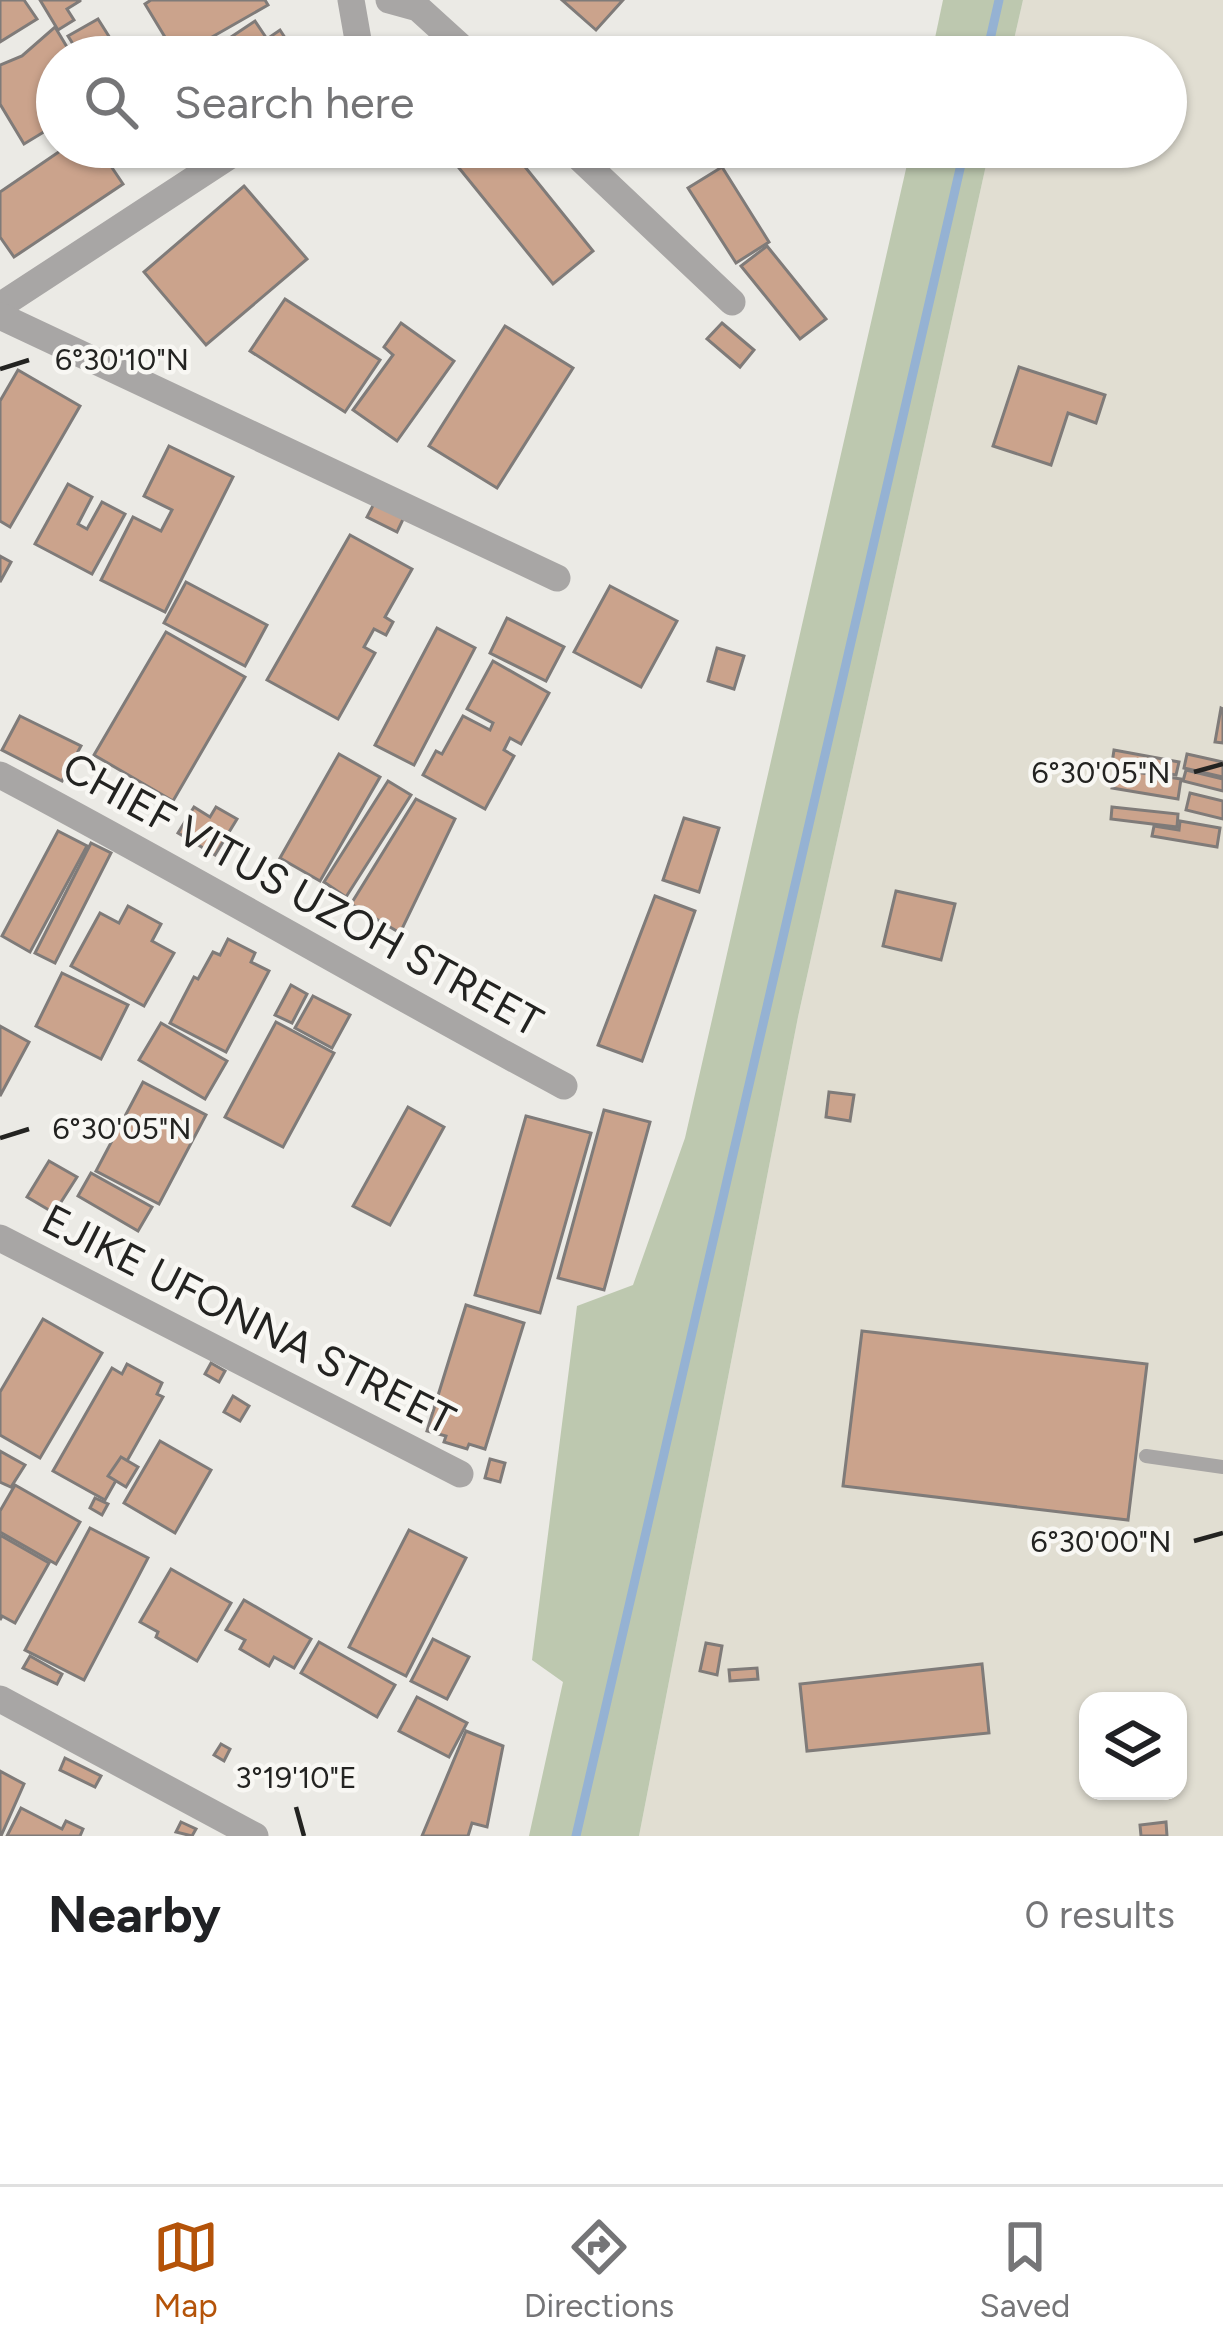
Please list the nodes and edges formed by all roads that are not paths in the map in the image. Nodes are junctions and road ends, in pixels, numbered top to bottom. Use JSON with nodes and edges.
{"nodes":[{"id":1,"x":351,"y":0,"type":"edge"},
{"id":2,"x":389,"y":0,"type":"edge"},
{"id":3,"x":357,"y":36,"type":"edge"},
{"id":4,"x":449,"y":36,"type":"edge"},
{"id":5,"x":211,"y":168,"type":"edge"},
{"id":6,"x":590,"y":168,"type":"edge"},
{"id":7,"x":732,"y":302,"type":"dead end"},
{"id":8,"x":0,"y":305,"type":"edge"},
{"id":9,"x":0,"y":316,"type":"edge"},
{"id":10,"x":557,"y":578,"type":"dead end"},
{"id":11,"x":0,"y":775,"type":"edge"},
{"id":12,"x":564,"y":1086,"type":"dead end"},
{"id":13,"x":0,"y":1238,"type":"edge"},
{"id":14,"x":1146,"y":1456,"type":"dead end"},
{"id":15,"x":1223,"y":1468,"type":"edge"},
{"id":16,"x":460,"y":1474,"type":"dead end"},
{"id":17,"x":0,"y":1699,"type":"edge"},
{"id":18,"x":255,"y":1836,"type":"edge"}],
"edges":[{"from":1,"to":3,"type":"street"},
{"from":2,"to":4,"type":"street"},
{"from":5,"to":8,"type":"street"},
{"from":6,"to":7,"type":"street"},
{"from":9,"to":10,"type":"street"},
{"from":11,"to":12,"type":"street","name":"CHIEF VITUS UZOH STREET"},
{"from":13,"to":16,"type":"street","name":"EJIKE UFONNA STREET"},
{"from":14,"to":15,"type":"lane"},
{"from":17,"to":18,"type":"street"}]}
